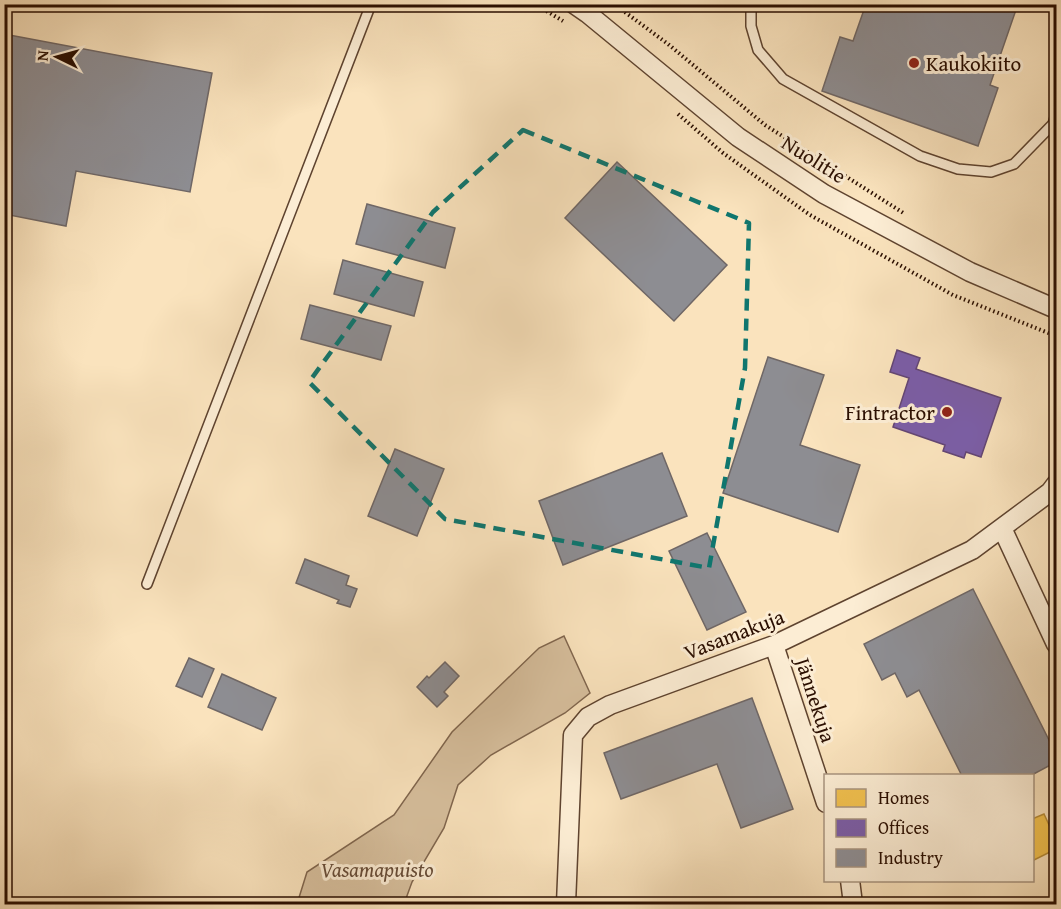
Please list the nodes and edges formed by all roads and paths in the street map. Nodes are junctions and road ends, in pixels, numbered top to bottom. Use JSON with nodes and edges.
{"nodes":[{"id":1,"x":371,"y":4,"type":"edge"},
{"id":2,"x":574,"y":4,"type":"edge"},
{"id":3,"x":614,"y":4,"type":"edge"},
{"id":4,"x":751,"y":4,"type":"edge"},
{"id":5,"x":1056,"y":114,"type":"edge"},
{"id":6,"x":914,"y":220,"type":"dead end"},
{"id":7,"x":1056,"y":309,"type":"edge"},
{"id":8,"x":1056,"y":484,"type":"edge"},
{"id":9,"x":1002,"y":528,"type":"junction"},
{"id":10,"x":147,"y":584,"type":"dead end"},
{"id":11,"x":1056,"y":644,"type":"edge"},
{"id":12,"x":774,"y":645,"type":"junction"},
{"id":13,"x":824,"y":800,"type":"edge"},
{"id":14,"x":850,"y":882,"type":"edge"},
{"id":15,"x":566,"y":904,"type":"edge"},
{"id":16,"x":853,"y":904,"type":"edge"}],
"edges":[{"from":1,"to":10,"type":"lane"},
{"from":2,"to":7,"type":"street","name":"Nuolitie"},
{"from":3,"to":6,"type":"path"},
{"from":4,"to":5,"type":"lane"},
{"from":8,"to":9,"type":"street","name":"Vasamakuja"},
{"from":9,"to":11,"type":"street"},
{"from":9,"to":12,"type":"street","name":"Vasamakuja"},
{"from":12,"to":13,"type":"street","name":"Jännekuja"},
{"from":12,"to":15,"type":"street","name":"Vasamakuja"},
{"from":14,"to":16,"type":"street"}]}
